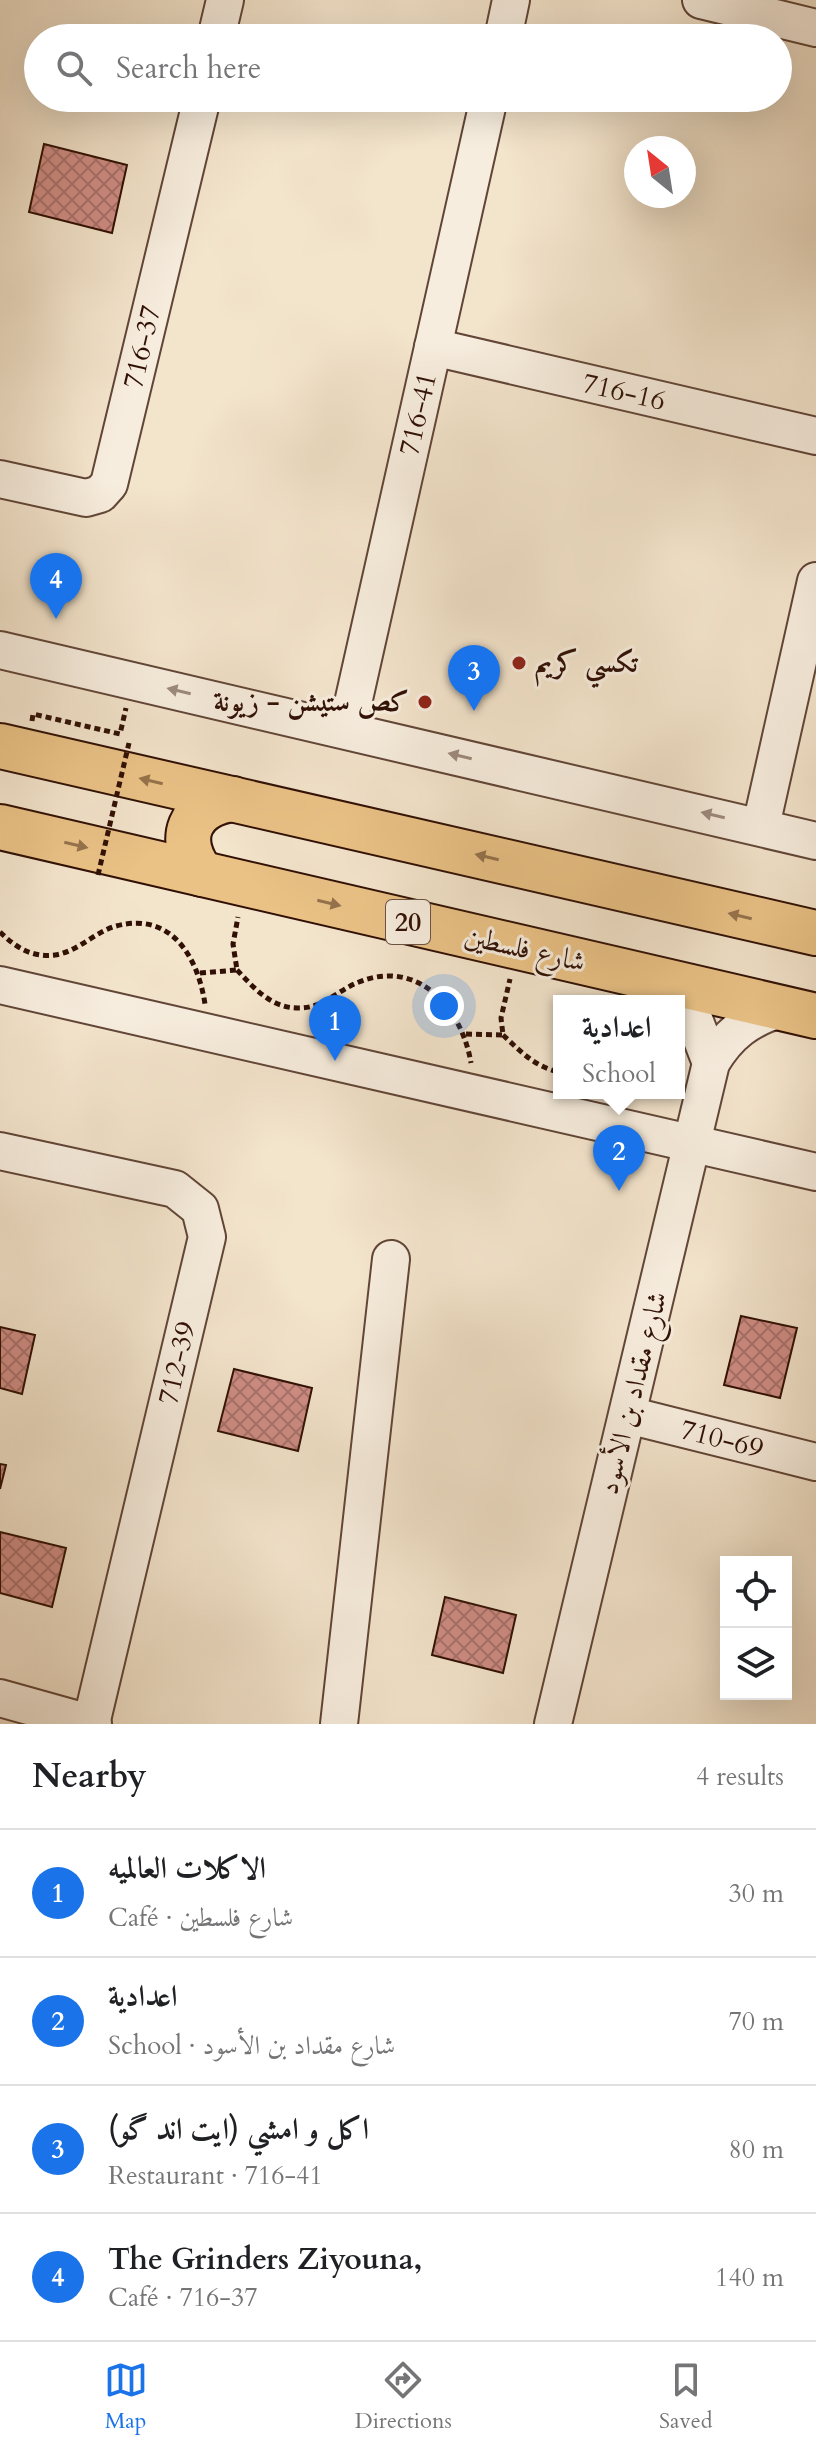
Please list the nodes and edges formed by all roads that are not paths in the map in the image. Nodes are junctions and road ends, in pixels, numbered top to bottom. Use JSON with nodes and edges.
{"nodes":[{"id":1,"x":225,"y":0,"type":"edge"},
{"id":2,"x":511,"y":0,"type":"edge"},
{"id":3,"x":701,"y":0,"type":"edge"},
{"id":4,"x":219,"y":24,"type":"edge"},
{"id":5,"x":506,"y":24,"type":"edge"},
{"id":6,"x":816,"y":28,"type":"edge"},
{"id":7,"x":199,"y":112,"type":"edge"},
{"id":8,"x":486,"y":112,"type":"edge"},
{"id":9,"x":433,"y":347,"type":"junction"},
{"id":10,"x":816,"y":436,"type":"edge"},
{"id":11,"x":0,"y":479,"type":"edge"},
{"id":12,"x":816,"y":581,"type":"edge"},
{"id":13,"x":0,"y":650,"type":"edge"},
{"id":14,"x":347,"y":730,"type":"junction"},
{"id":15,"x":0,"y":746,"type":"edge"},
{"id":16,"x":233,"y":799,"type":"junction"},
{"id":17,"x":761,"y":826,"type":"junction"},
{"id":18,"x":0,"y":827,"type":"edge"},
{"id":19,"x":816,"y":841,"type":"edge"},
{"id":20,"x":223,"y":879,"type":"junction"},
{"id":21,"x":816,"y":933,"type":"edge"},
{"id":22,"x":671,"y":982,"type":"junction"},
{"id":23,"x":0,"y":985,"type":"edge"},
{"id":24,"x":682,"y":995,"type":"edge"},
{"id":25,"x":685,"y":999,"type":"edge"},
{"id":26,"x":799,"y":1013,"type":"edge"},
{"id":27,"x":711,"y":1063,"type":"junction"},
{"id":28,"x":693,"y":1143,"type":"junction"},
{"id":29,"x":0,"y":1151,"type":"edge"},
{"id":30,"x":816,"y":1172,"type":"edge"},
{"id":31,"x":391,"y":1259,"type":"dead end"},
{"id":32,"x":628,"y":1415,"type":"junction"},
{"id":33,"x":816,"y":1462,"type":"edge"},
{"id":34,"x":0,"y":1698,"type":"edge"},
{"id":35,"x":92,"y":1724,"type":"edge"},
{"id":36,"x":339,"y":1724,"type":"edge"},
{"id":37,"x":553,"y":1724,"type":"edge"}],
"edges":[{"from":1,"to":4,"type":"street"},
{"from":2,"to":5,"type":"street"},
{"from":3,"to":6,"type":"street"},
{"from":7,"to":11,"type":"street","name":"716-37"},
{"from":8,"to":9,"type":"street","name":"716-41"},
{"from":9,"to":10,"type":"street","name":"716-16"},
{"from":9,"to":14,"type":"street","name":"716-41"},
{"from":12,"to":17,"type":"street"},
{"from":14,"to":13,"type":"street","one_way":true},
{"from":17,"to":14,"type":"street","one_way":true},
{"from":16,"to":15,"type":"main road","one_way":true},
{"from":16,"to":20,"type":"main road"},
{"from":21,"to":16,"type":"main road","one_way":true},
{"from":17,"to":19,"type":"street"},
{"from":18,"to":20,"type":"main road","name":"شارع فلسطين","number":"20","one_way":true},
{"from":20,"to":22,"type":"main road","name":"شارع فلسطين","number":"20","one_way":true},
{"from":22,"to":24,"type":"street"},
{"from":22,"to":26,"type":"main road","name":"شارع فلسطين","number":"20"},
{"from":23,"to":28,"type":"street"},
{"from":25,"to":27,"type":"street"},
{"from":26,"to":27,"type":"street"},
{"from":27,"to":28,"type":"street","name":"شارع مقداد بن الأسود"},
{"from":28,"to":30,"type":"street"},
{"from":28,"to":32,"type":"street","name":"شارع مقداد بن الأسود"},
{"from":29,"to":35,"type":"street","name":"712-39"},
{"from":31,"to":36,"type":"street"},
{"from":32,"to":33,"type":"street","name":"710-69"},
{"from":32,"to":37,"type":"street","name":"شارع مقداد بن الأسود"},
{"from":34,"to":35,"type":"street"}]}
